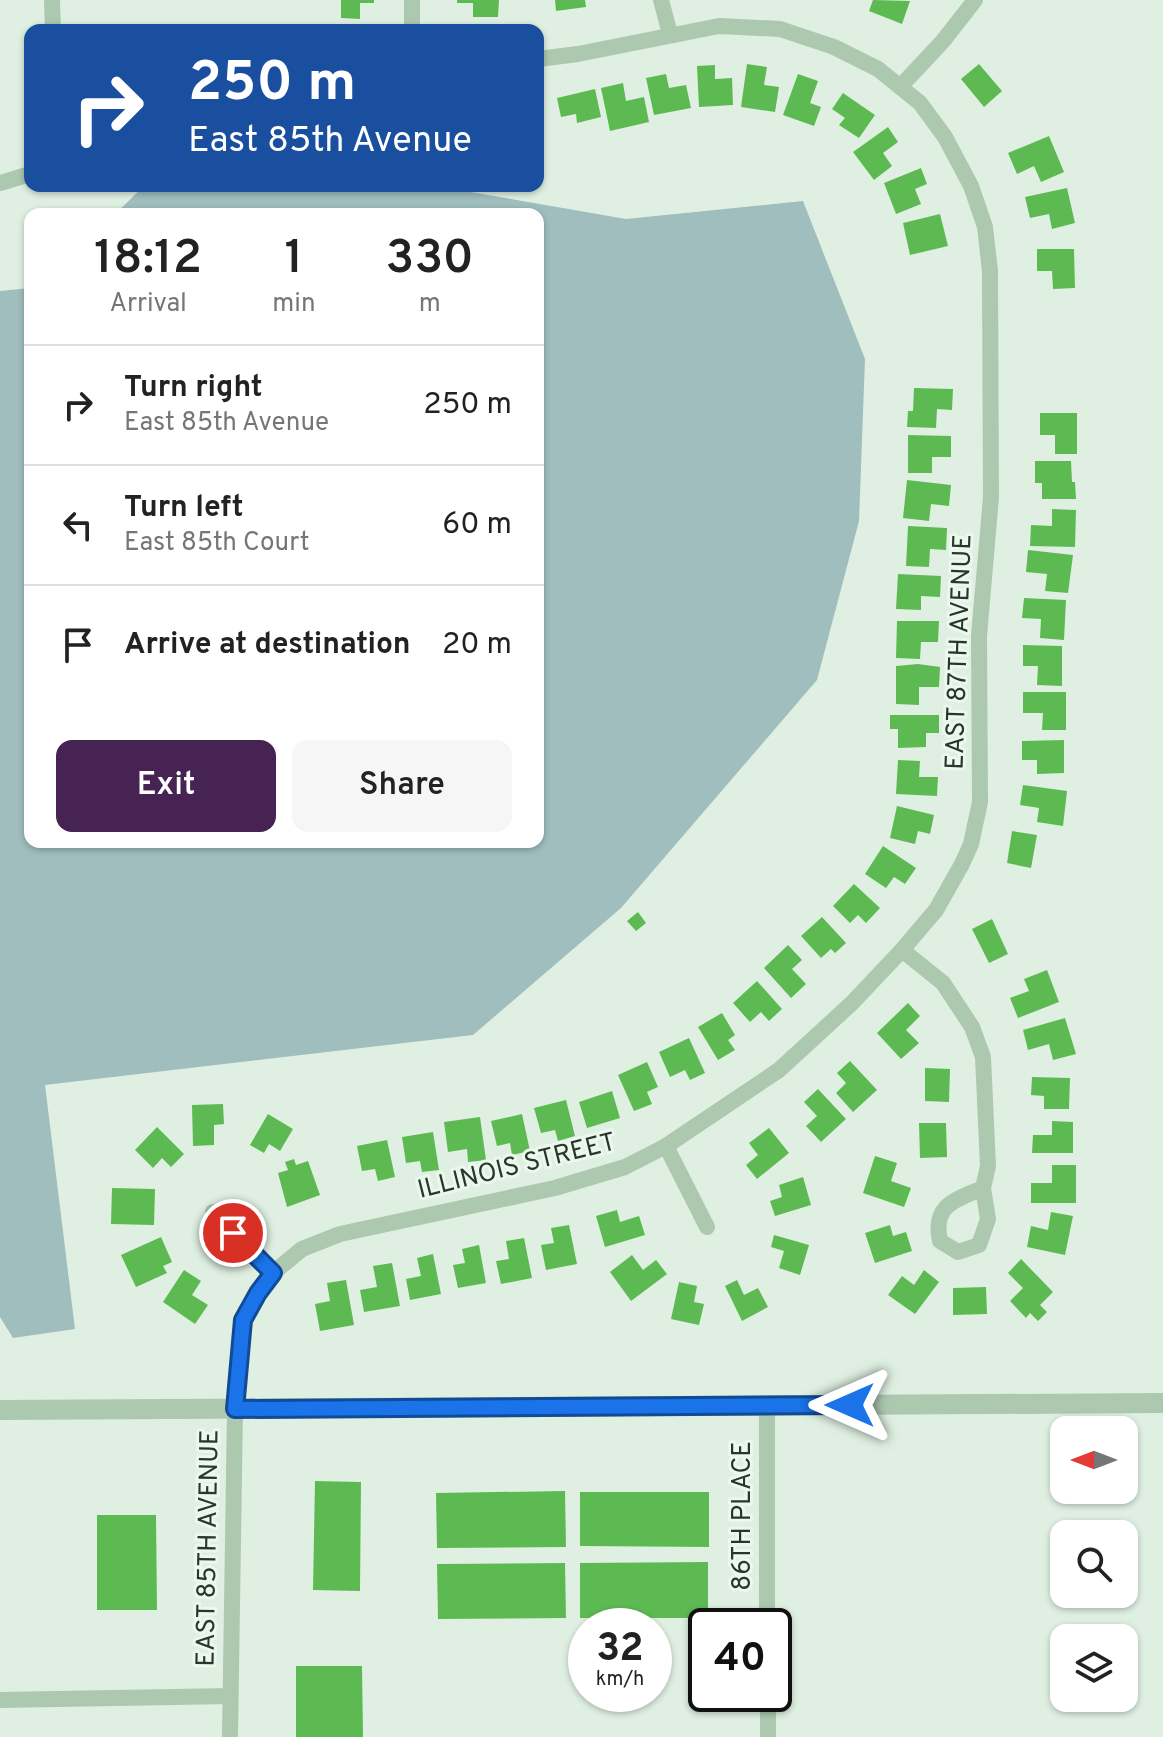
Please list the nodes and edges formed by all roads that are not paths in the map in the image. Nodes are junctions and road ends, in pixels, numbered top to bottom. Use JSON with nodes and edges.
{"nodes":[{"id":1,"x":52,"y":0,"type":"edge"},
{"id":2,"x":412,"y":0,"type":"edge"},
{"id":3,"x":661,"y":0,"type":"edge"},
{"id":4,"x":975,"y":0,"type":"edge"},
{"id":5,"x":53,"y":24,"type":"edge"},
{"id":6,"x":412,"y":24,"type":"edge"},
{"id":7,"x":670,"y":34,"type":"junction"},
{"id":8,"x":544,"y":58,"type":"edge"},
{"id":9,"x":900,"y":87,"type":"junction"},
{"id":10,"x":24,"y":176,"type":"edge"},
{"id":11,"x":0,"y":183,"type":"edge"},
{"id":12,"x":902,"y":950,"type":"junction"},
{"id":13,"x":666,"y":1146,"type":"junction"},
{"id":14,"x":983,"y":1188,"type":"dead end"},
{"id":15,"x":213,"y":1212,"type":"dead end"},
{"id":16,"x":707,"y":1227,"type":"dead end"},
{"id":17,"x":273,"y":1273,"type":"junction"},
{"id":18,"x":1163,"y":1403,"type":"edge"},
{"id":19,"x":767,"y":1406,"type":"junction"},
{"id":20,"x":235,"y":1409,"type":"junction"},
{"id":21,"x":0,"y":1410,"type":"edge"},
{"id":22,"x":767,"y":1608,"type":"edge"},
{"id":23,"x":230,"y":1696,"type":"junction"},
{"id":24,"x":0,"y":1700,"type":"edge"},
{"id":25,"x":768,"y":1712,"type":"edge"},
{"id":26,"x":230,"y":1737,"type":"edge"},
{"id":27,"x":768,"y":1737,"type":"edge"}],
"edges":[{"from":1,"to":5,"type":"street"},
{"from":2,"to":6,"type":"street"},
{"from":3,"to":7,"type":"street"},
{"from":4,"to":9,"type":"street"},
{"from":7,"to":8,"type":"street","name":"EAST 87TH AVENUE"},
{"from":7,"to":9,"type":"street","name":"EAST 87TH AVENUE"},
{"from":9,"to":12,"type":"street","name":"EAST 87TH AVENUE"},
{"from":10,"to":11,"type":"street"},
{"from":12,"to":13,"type":"street","name":"ILLINOIS STREET"},
{"from":12,"to":14,"type":"street"},
{"from":13,"to":16,"type":"street"},
{"from":13,"to":17,"type":"street","name":"ILLINOIS STREET"},
{"from":15,"to":17,"type":"street"},
{"from":17,"to":20,"type":"street","name":"EAST 85TH AVENUE"},
{"from":18,"to":19,"type":"street"},
{"from":19,"to":20,"type":"street"},
{"from":19,"to":22,"type":"street","name":"86TH PLACE"},
{"from":20,"to":21,"type":"street"},
{"from":20,"to":23,"type":"street","name":"EAST 85TH AVENUE"},
{"from":23,"to":24,"type":"street"},
{"from":23,"to":26,"type":"street","name":"EAST 85TH AVENUE"},
{"from":25,"to":27,"type":"street"}]}
